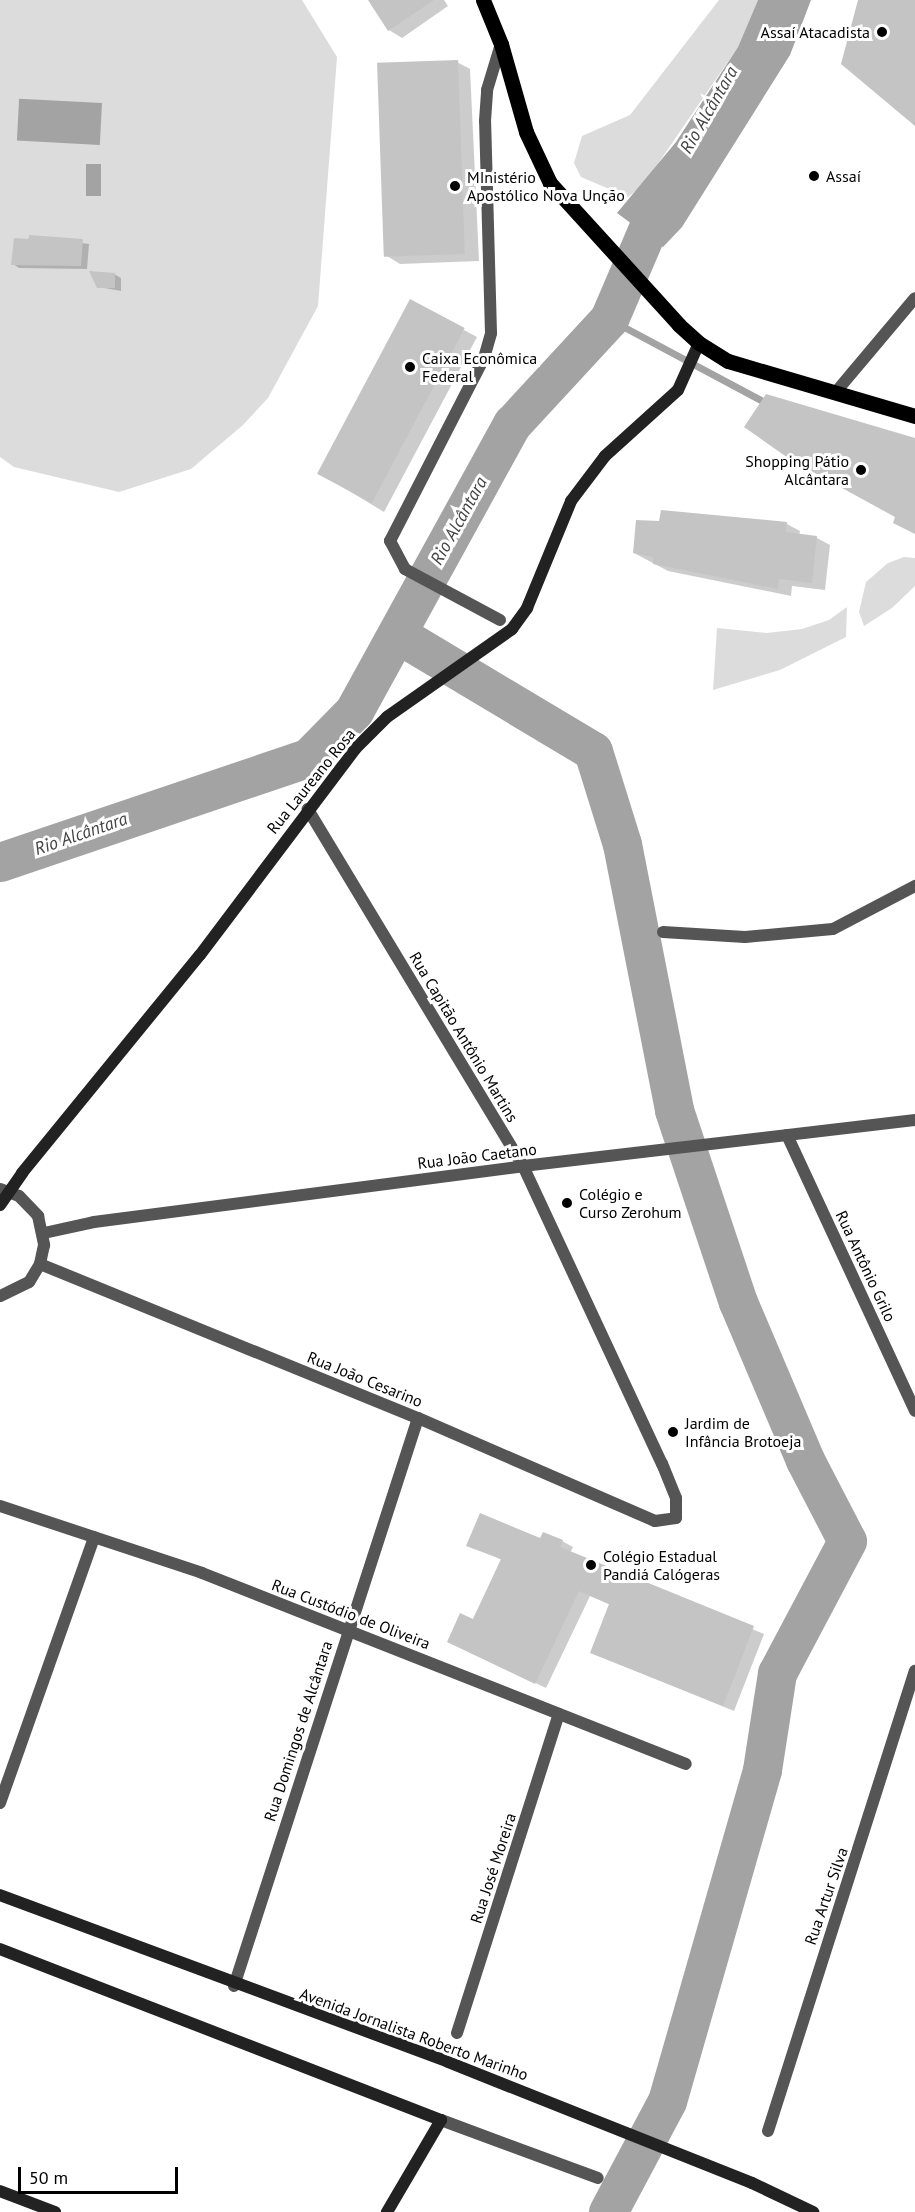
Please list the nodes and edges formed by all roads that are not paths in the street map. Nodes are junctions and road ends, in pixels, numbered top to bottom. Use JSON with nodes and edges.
{"nodes":[{"id":1,"x":483,"y":0,"type":"edge"},
{"id":2,"x":501,"y":44,"type":"junction"},
{"id":3,"x":915,"y":298,"type":"edge"},
{"id":4,"x":696,"y":349,"type":"junction"},
{"id":5,"x":835,"y":393,"type":"junction"},
{"id":6,"x":915,"y":417,"type":"edge"},
{"id":7,"x":500,"y":620,"type":"dead end"},
{"id":8,"x":308,"y":809,"type":"junction"},
{"id":9,"x":915,"y":886,"type":"edge"},
{"id":10,"x":663,"y":932,"type":"dead end"},
{"id":11,"x":912,"y":1121,"type":"edge"},
{"id":12,"x":915,"y":1134,"type":"edge"},
{"id":13,"x":787,"y":1135,"type":"junction"},
{"id":14,"x":523,"y":1166,"type":"junction"},
{"id":15,"x":4,"y":1190,"type":"edge"},
{"id":16,"x":0,"y":1206,"type":"edge"},
{"id":17,"x":44,"y":1233,"type":"junction"},
{"id":18,"x":40,"y":1264,"type":"junction"},
{"id":19,"x":0,"y":1296,"type":"edge"},
{"id":20,"x":915,"y":1411,"type":"edge"},
{"id":21,"x":418,"y":1418,"type":"junction"},
{"id":22,"x":0,"y":1506,"type":"edge"},
{"id":23,"x":676,"y":1518,"type":"joint"},
{"id":24,"x":94,"y":1537,"type":"junction"},
{"id":25,"x":347,"y":1630,"type":"junction"},
{"id":26,"x":915,"y":1671,"type":"edge"},
{"id":27,"x":559,"y":1714,"type":"junction"},
{"id":28,"x":686,"y":1764,"type":"dead end"},
{"id":29,"x":0,"y":1803,"type":"edge"},
{"id":30,"x":0,"y":1895,"type":"edge"},
{"id":31,"x":0,"y":1949,"type":"edge"},
{"id":32,"x":234,"y":1986,"type":"junction"},
{"id":33,"x":457,"y":2033,"type":"dead end"},
{"id":34,"x":441,"y":2120,"type":"junction"},
{"id":35,"x":768,"y":2131,"type":"dead end"},
{"id":36,"x":598,"y":2178,"type":"dead end"},
{"id":37,"x":0,"y":2191,"type":"edge"},
{"id":38,"x":55,"y":2212,"type":"edge"},
{"id":39,"x":387,"y":2212,"type":"edge"},
{"id":40,"x":813,"y":2212,"type":"edge"}],
"edges":[{"from":1,"to":2,"type":"main road"},
{"from":2,"to":4,"type":"main road"},
{"from":2,"to":7,"type":"street"},
{"from":3,"to":5,"type":"street"},
{"from":4,"to":5,"type":"main road"},
{"from":4,"to":8,"type":"main road","name":"Rua Laureano Rosa"},
{"from":5,"to":6,"type":"main road"},
{"from":8,"to":14,"type":"street","name":"Rua Capitão Antônio Martins"},
{"from":8,"to":15,"type":"main road","name":"Rua Laureano Rosa"},
{"from":9,"to":10,"type":"street"},
{"from":11,"to":12,"type":"street"},
{"from":11,"to":13,"type":"street","name":"Rua João Caetano"},
{"from":13,"to":14,"type":"street","name":"Rua João Caetano"},
{"from":13,"to":20,"type":"street","name":"Rua Antônio Grilo"},
{"from":14,"to":17,"type":"street","name":"Rua João Caetano"},
{"from":14,"to":23,"type":"street","name":"Rua Capitão Antônio Martins"},
{"from":15,"to":16,"type":"main road","name":"Rua Laureano Rosa"},
{"from":15,"to":17,"type":"street"},
{"from":17,"to":18,"type":"street"},
{"from":18,"to":19,"type":"street"},
{"from":18,"to":21,"type":"street","name":"Rua João Cesarino"},
{"from":21,"to":23,"type":"street","name":"Rua João Cesarino"},
{"from":21,"to":25,"type":"street","name":"Rua Domingos de Alcântara"},
{"from":22,"to":24,"type":"street","name":"Rua Custódio de Oliveira"},
{"from":24,"to":25,"type":"street","name":"Rua Custódio de Oliveira"},
{"from":24,"to":29,"type":"street"},
{"from":25,"to":27,"type":"street","name":"Rua Custódio de Oliveira"},
{"from":25,"to":32,"type":"street","name":"Rua Domingos de Alcântara"},
{"from":26,"to":35,"type":"street","name":"Rua Artur Silva"},
{"from":27,"to":28,"type":"street","name":"Rua Custódio de Oliveira"},
{"from":27,"to":33,"type":"street","name":"Rua José Moreira"},
{"from":30,"to":32,"type":"main road","name":"Avenida Jornalista Roberto Marinho"},
{"from":31,"to":34,"type":"main road"},
{"from":32,"to":40,"type":"main road","name":"Avenida Jornalista Roberto Marinho"},
{"from":34,"to":36,"type":"street"},
{"from":34,"to":39,"type":"main road"},
{"from":37,"to":38,"type":"main road"}]}
